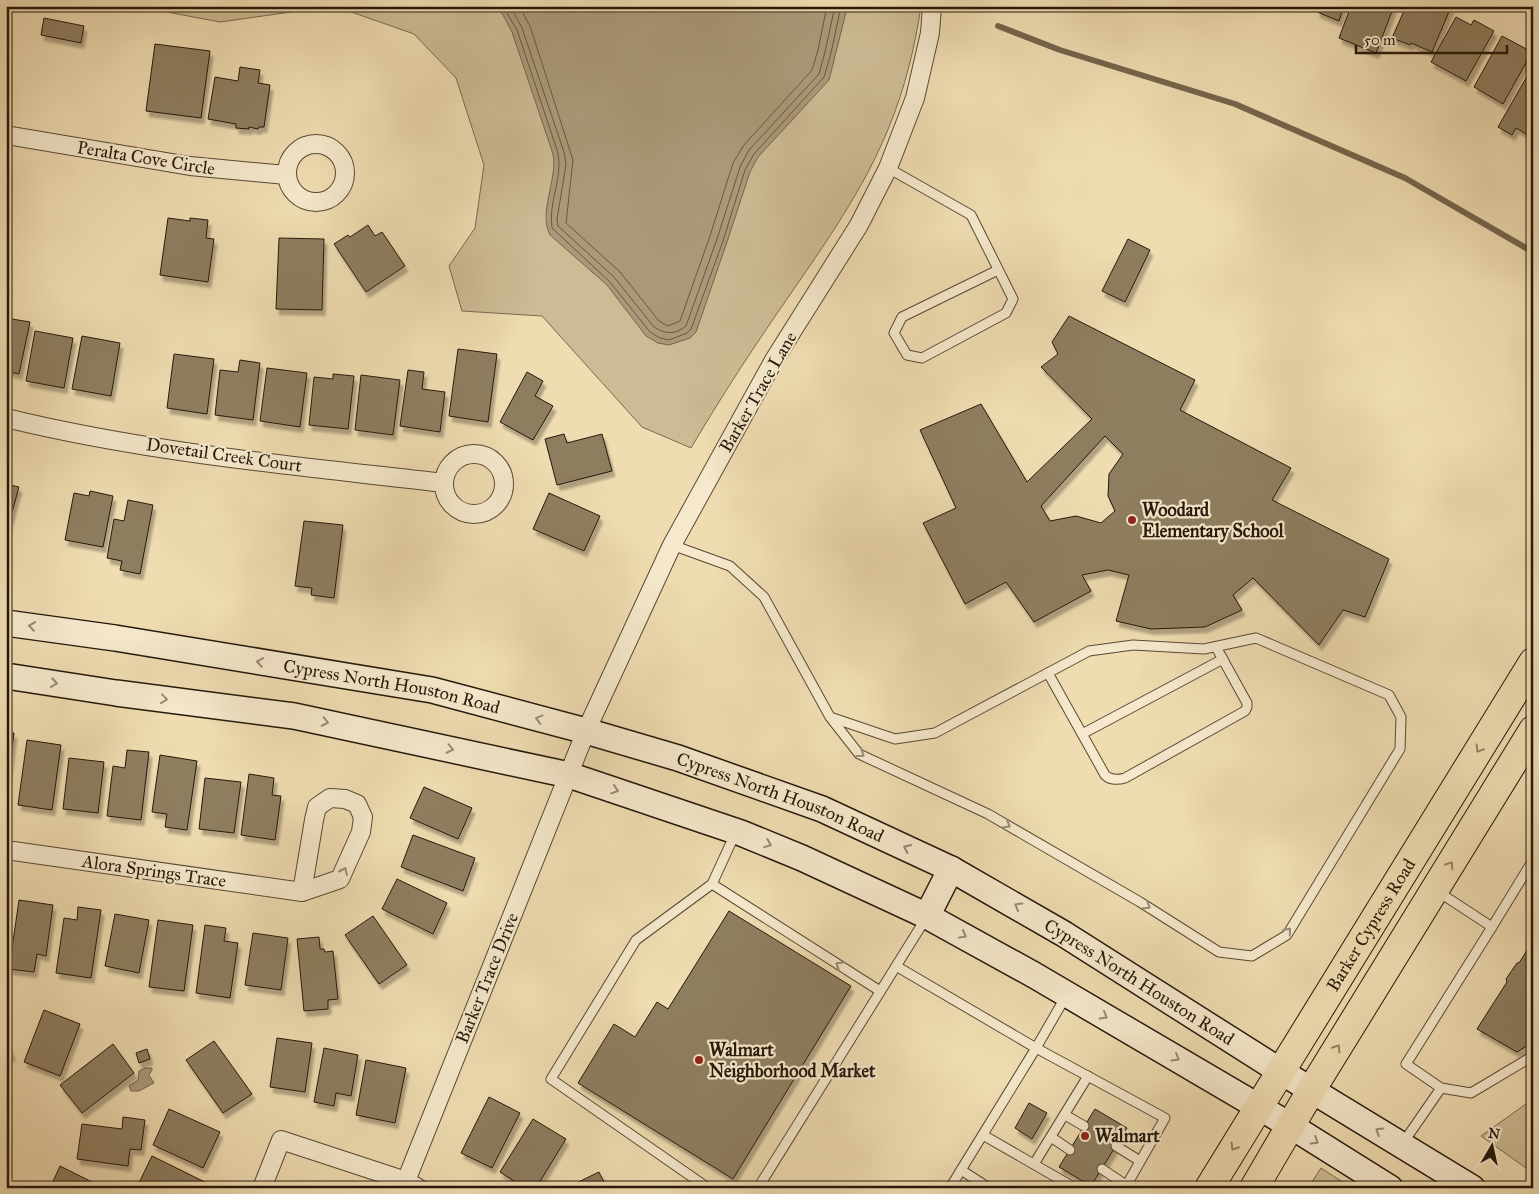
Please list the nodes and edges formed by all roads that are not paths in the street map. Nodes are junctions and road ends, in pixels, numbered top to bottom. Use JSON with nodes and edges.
{"nodes":[{"id":1,"x":932,"y":6,"type":"edge"},
{"id":2,"x":6,"y":135,"type":"edge"},
{"id":3,"x":888,"y":168,"type":"junction"},
{"id":4,"x":286,"y":175,"type":"dead end"},
{"id":5,"x":998,"y":270,"type":"junction"},
{"id":6,"x":6,"y":418,"type":"edge"},
{"id":7,"x":444,"y":483,"type":"dead end"},
{"id":8,"x":672,"y":545,"type":"junction"},
{"id":9,"x":6,"y":623,"type":"edge"},
{"id":10,"x":1216,"y":647,"type":"junction"},
{"id":11,"x":1223,"y":659,"type":"junction"},
{"id":12,"x":1533,"y":662,"type":"edge"},
{"id":13,"x":1048,"y":673,"type":"junction"},
{"id":14,"x":6,"y":676,"type":"edge"},
{"id":15,"x":1501,"y":714,"type":"junction"},
{"id":16,"x":830,"y":717,"type":"junction"},
{"id":17,"x":586,"y":731,"type":"junction"},
{"id":18,"x":1533,"y":731,"type":"edge"},
{"id":19,"x":1082,"y":734,"type":"junction"},
{"id":20,"x":569,"y":775,"type":"junction"},
{"id":21,"x":736,"y":831,"type":"junction"},
{"id":22,"x":6,"y":850,"type":"edge"},
{"id":23,"x":1533,"y":860,"type":"edge"},
{"id":24,"x":951,"y":869,"type":"junction"},
{"id":25,"x":712,"y":884,"type":"junction"},
{"id":26,"x":1435,"y":890,"type":"junction"},
{"id":27,"x":302,"y":892,"type":"junction"},
{"id":28,"x":927,"y":916,"type":"junction"},
{"id":29,"x":1492,"y":927,"type":"junction"},
{"id":30,"x":896,"y":966,"type":"junction"},
{"id":31,"x":880,"y":991,"type":"junction"},
{"id":32,"x":1066,"y":994,"type":"junction"},
{"id":33,"x":1036,"y":1048,"type":"junction"},
{"id":34,"x":1533,"y":1056,"type":"edge"},
{"id":35,"x":1280,"y":1071,"type":"junction"},
{"id":36,"x":1088,"y":1076,"type":"junction"},
{"id":37,"x":1441,"y":1088,"type":"junction"},
{"id":38,"x":1312,"y":1089,"type":"junction"},
{"id":39,"x":1259,"y":1106,"type":"junction"},
{"id":40,"x":1065,"y":1115,"type":"junction"},
{"id":41,"x":1084,"y":1126,"type":"dead end"},
{"id":42,"x":1291,"y":1126,"type":"junction"},
{"id":43,"x":983,"y":1135,"type":"junction"},
{"id":44,"x":1051,"y":1138,"type":"junction"},
{"id":45,"x":1402,"y":1145,"type":"junction"},
{"id":46,"x":1116,"y":1146,"type":"dead end"},
{"id":47,"x":1070,"y":1150,"type":"dead end"},
{"id":48,"x":1140,"y":1161,"type":"junction"},
{"id":49,"x":1034,"y":1164,"type":"junction"},
{"id":50,"x":1102,"y":1169,"type":"dead end"},
{"id":51,"x":961,"y":1170,"type":"junction"},
{"id":52,"x":412,"y":1184,"type":"edge"},
{"id":53,"x":1126,"y":1187,"type":"edge"},
{"id":54,"x":262,"y":1188,"type":"edge"},
{"id":55,"x":708,"y":1188,"type":"edge"},
{"id":56,"x":758,"y":1188,"type":"edge"},
{"id":57,"x":950,"y":1188,"type":"edge"},
{"id":58,"x":989,"y":1188,"type":"edge"},
{"id":59,"x":1075,"y":1188,"type":"edge"},
{"id":60,"x":1209,"y":1188,"type":"edge"},
{"id":61,"x":1254,"y":1188,"type":"edge"},
{"id":62,"x":1390,"y":1188,"type":"edge"},
{"id":63,"x":1472,"y":1188,"type":"edge"}],
"edges":[{"from":1,"to":3,"type":"street","name":"Barker Trace Lane"},
{"from":2,"to":4,"type":"street","name":"Peralta Cove Circle"},
{"from":3,"to":5,"type":"lane"},
{"from":3,"to":8,"type":"street","name":"Barker Trace Lane"},
{"from":5,"to":5,"type":"lane"},
{"from":6,"to":7,"type":"street","name":"Dovetail Creek Court"},
{"from":8,"to":16,"type":"lane"},
{"from":8,"to":17,"type":"street","name":"Barker Trace Lane"},
{"from":17,"to":9,"type":"main road","name":"Cypress North Houston Road","one_way":true},
{"from":10,"to":11,"type":"lane"},
{"from":10,"to":13,"type":"lane"},
{"from":16,"to":10,"type":"lane","one_way":true},
{"from":11,"to":19,"type":"lane"},
{"from":11,"to":19,"type":"lane"},
{"from":12,"to":15,"type":"main road","name":"Barker Cypress Road"},
{"from":13,"to":16,"type":"lane"},
{"from":13,"to":19,"type":"lane"},
{"from":14,"to":20,"type":"main road","one_way":true},
{"from":15,"to":18,"type":"main road"},
{"from":15,"to":35,"type":"main road","name":"Barker Cypress Road","one_way":true},
{"from":17,"to":20,"type":"street","name":"Barker Trace Lane"},
{"from":24,"to":17,"type":"main road","name":"Cypress North Houston Road","one_way":true},
{"from":26,"to":18,"type":"main road","name":"Barker Cypress Road","one_way":true},
{"from":20,"to":21,"type":"main road","one_way":true},
{"from":20,"to":52,"type":"street","name":"Barker Trace Drive"},
{"from":21,"to":25,"type":"lane"},
{"from":21,"to":28,"type":"main road","one_way":true},
{"from":22,"to":27,"type":"street","name":"Alora Springs Trace"},
{"from":23,"to":29,"type":"lane"},
{"from":24,"to":28,"type":"main road"},
{"from":35,"to":24,"type":"main road","name":"Cypress North Houston Road","one_way":true},
{"from":31,"to":25,"type":"lane","one_way":true},
{"from":25,"to":55,"type":"lane"},
{"from":26,"to":29,"type":"lane"},
{"from":38,"to":26,"type":"main road","name":"Barker Cypress Road","one_way":true},
{"from":27,"to":27,"type":"street","name":"Alora Springs Trace","one_way":true},
{"from":28,"to":30,"type":"lane"},
{"from":28,"to":32,"type":"main road","one_way":true},
{"from":29,"to":37,"type":"lane"},
{"from":30,"to":31,"type":"lane"},
{"from":30,"to":33,"type":"lane"},
{"from":31,"to":56,"type":"lane"},
{"from":32,"to":33,"type":"lane"},
{"from":32,"to":39,"type":"main road","one_way":true},
{"from":33,"to":36,"type":"lane"},
{"from":33,"to":43,"type":"lane"},
{"from":34,"to":37,"type":"lane"},
{"from":35,"to":38,"type":"main road","name":"Cypress North Houston Road"},
{"from":35,"to":39,"type":"main road","name":"Barker Cypress Road"},
{"from":36,"to":40,"type":"lane"},
{"from":36,"to":48,"type":"lane"},
{"from":37,"to":45,"type":"lane"},
{"from":38,"to":42,"type":"main road","name":"Barker Cypress Road"},
{"from":45,"to":38,"type":"main road","name":"Cypress North Houston Road","one_way":true},
{"from":39,"to":42,"type":"main road"},
{"from":39,"to":60,"type":"main road","name":"Barker Cypress Road","one_way":true},
{"from":40,"to":41,"type":"lane"},
{"from":40,"to":44,"type":"lane"},
{"from":42,"to":61,"type":"main road","name":"Barker Cypress Road"},
{"from":42,"to":62,"type":"main road","one_way":true},
{"from":43,"to":49,"type":"lane"},
{"from":43,"to":51,"type":"lane"},
{"from":44,"to":47,"type":"lane"},
{"from":44,"to":49,"type":"lane"},
{"from":45,"to":63,"type":"main road","name":"Cypress North Houston Road"},
{"from":46,"to":48,"type":"lane"},
{"from":48,"to":53,"type":"lane"},
{"from":49,"to":59,"type":"lane"},
{"from":50,"to":53,"type":"lane"},
{"from":51,"to":57,"type":"lane"},
{"from":51,"to":58,"type":"lane"},
{"from":52,"to":54,"type":"street"}]}
